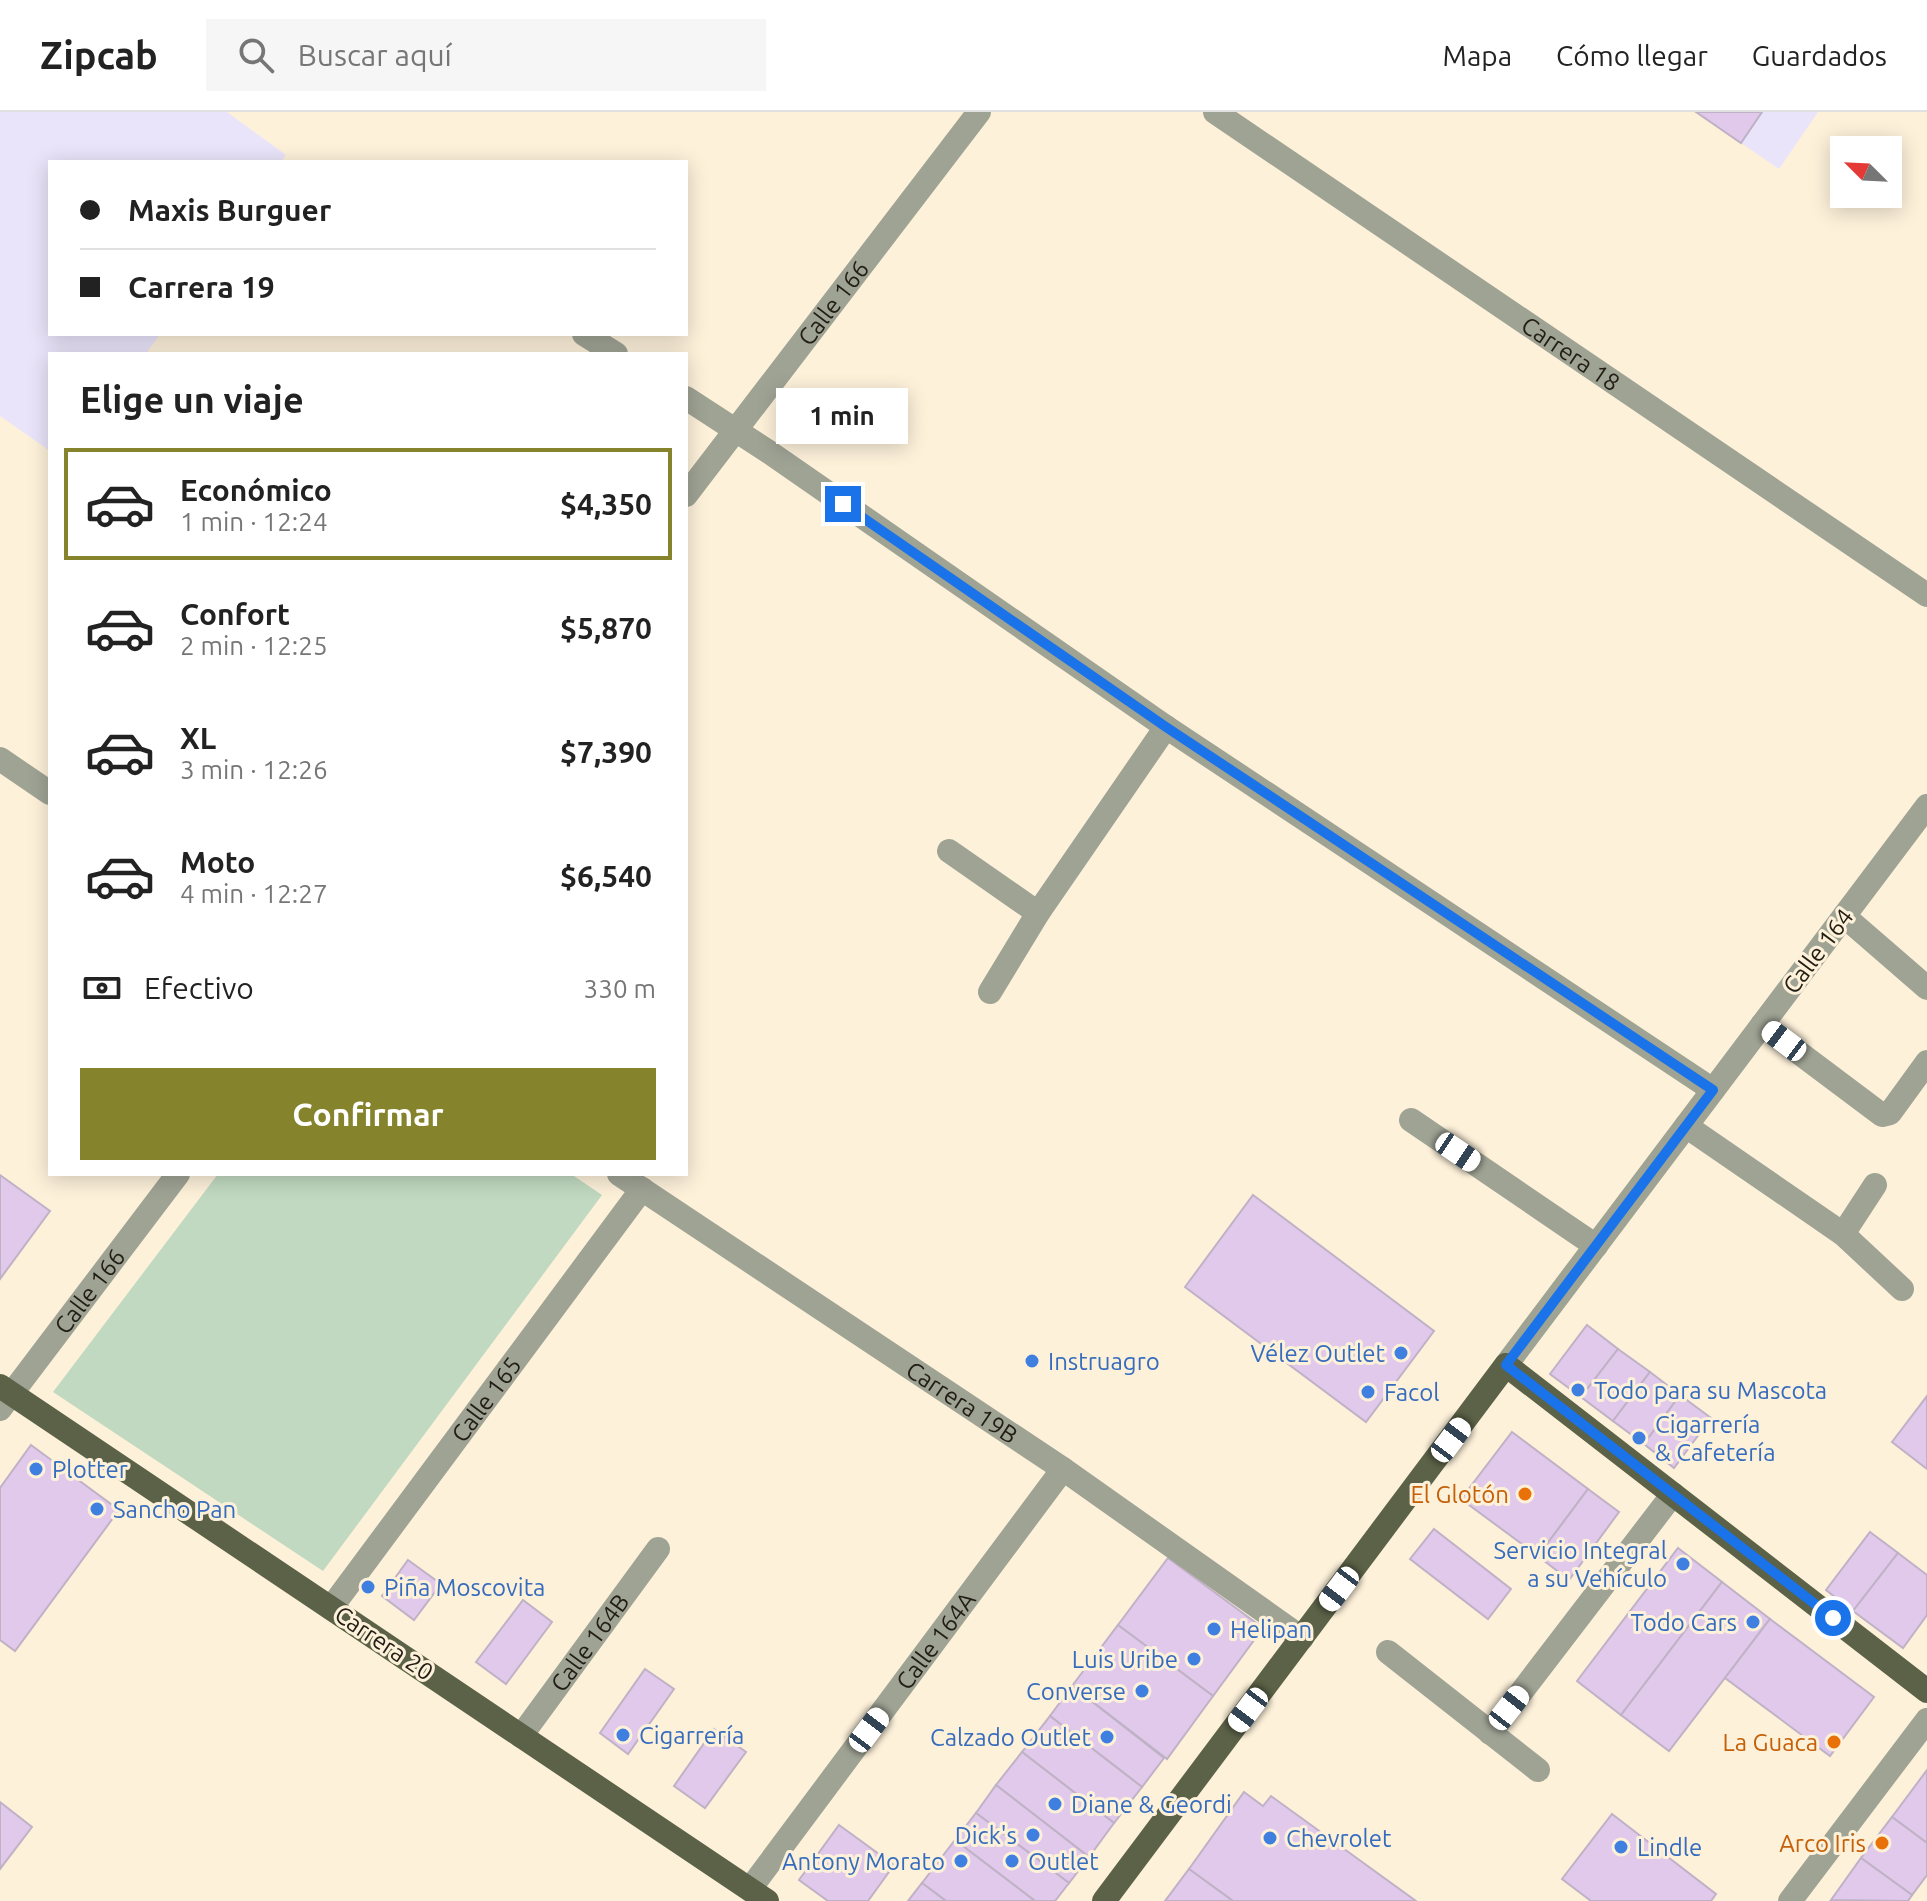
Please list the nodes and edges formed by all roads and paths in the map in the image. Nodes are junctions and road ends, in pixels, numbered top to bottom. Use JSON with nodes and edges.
{"nodes":[{"id":1,"x":979,"y":112,"type":"edge"},
{"id":2,"x":1215,"y":112,"type":"edge"},
{"id":3,"x":587,"y":336,"type":"edge"},
{"id":4,"x":613,"y":352,"type":"edge"},
{"id":5,"x":688,"y":399,"type":"edge"},
{"id":6,"x":735,"y":429,"type":"junction"},
{"id":7,"x":688,"y":492,"type":"edge"},
{"id":8,"x":1927,"y":595,"type":"edge"},
{"id":9,"x":1166,"y":727,"type":"junction"},
{"id":10,"x":0,"y":759,"type":"edge"},
{"id":11,"x":48,"y":792,"type":"edge"},
{"id":12,"x":1927,"y":806,"type":"edge"},
{"id":13,"x":949,"y":851,"type":"dead end"},
{"id":14,"x":1038,"y":913,"type":"junction"},
{"id":15,"x":1844,"y":916,"type":"junction"},
{"id":16,"x":1927,"y":988,"type":"edge"},
{"id":17,"x":990,"y":992,"type":"dead end"},
{"id":18,"x":1762,"y":1025,"type":"junction"},
{"id":19,"x":1927,"y":1062,"type":"edge"},
{"id":20,"x":1713,"y":1090,"type":"junction"},
{"id":21,"x":1411,"y":1120,"type":"dead end"},
{"id":22,"x":1686,"y":1126,"type":"junction"},
{"id":23,"x":176,"y":1176,"type":"edge"},
{"id":24,"x":622,"y":1176,"type":"edge"},
{"id":25,"x":1875,"y":1185,"type":"dead end"},
{"id":26,"x":642,"y":1189,"type":"junction"},
{"id":27,"x":1843,"y":1234,"type":"junction"},
{"id":28,"x":1596,"y":1246,"type":"junction"},
{"id":29,"x":1902,"y":1289,"type":"dead end"},
{"id":30,"x":1506,"y":1365,"type":"junction"},
{"id":31,"x":4,"y":1396,"type":"edge"},
{"id":32,"x":1063,"y":1469,"type":"junction"},
{"id":33,"x":1673,"y":1494,"type":"junction"},
{"id":34,"x":658,"y":1549,"type":"dead end"},
{"id":35,"x":331,"y":1608,"type":"junction"},
{"id":36,"x":1302,"y":1638,"type":"junction"},
{"id":37,"x":1388,"y":1652,"type":"dead end"},
{"id":38,"x":1927,"y":1691,"type":"edge"},
{"id":39,"x":1927,"y":1720,"type":"edge"},
{"id":40,"x":1490,"y":1733,"type":"junction"},
{"id":41,"x":521,"y":1736,"type":"junction"},
{"id":42,"x":1538,"y":1770,"type":"dead end"},
{"id":43,"x":758,"y":1895,"type":"edge"},
{"id":44,"x":1104,"y":1901,"type":"edge"},
{"id":45,"x":1790,"y":1901,"type":"edge"}],
"edges":[{"from":1,"to":6,"type":"street","name":"Calle 166"},
{"from":2,"to":8,"type":"street","name":"Carrera 18"},
{"from":3,"to":4,"type":"street"},
{"from":5,"to":6,"type":"street"},
{"from":6,"to":7,"type":"street","name":"Calle 166"},
{"from":6,"to":9,"type":"street"},
{"from":9,"to":14,"type":"street"},
{"from":9,"to":20,"type":"street"},
{"from":10,"to":11,"type":"street"},
{"from":12,"to":15,"type":"street","name":"Calle 164"},
{"from":13,"to":14,"type":"street"},
{"from":14,"to":17,"type":"street"},
{"from":15,"to":16,"type":"street"},
{"from":15,"to":18,"type":"street","name":"Calle 164"},
{"from":18,"to":19,"type":"street"},
{"from":18,"to":20,"type":"street","name":"Calle 164"},
{"from":20,"to":22,"type":"street","name":"Calle 164"},
{"from":21,"to":28,"type":"street"},
{"from":22,"to":27,"type":"street"},
{"from":22,"to":28,"type":"street","name":"Calle 164"},
{"from":23,"to":31,"type":"street","name":"Calle 166"},
{"from":24,"to":26,"type":"street","name":"Carrera 19B"},
{"from":25,"to":27,"type":"street"},
{"from":26,"to":32,"type":"street","name":"Carrera 19B"},
{"from":26,"to":35,"type":"street","name":"Calle 165"},
{"from":27,"to":29,"type":"street"},
{"from":28,"to":30,"type":"street","name":"Calle 164"},
{"from":30,"to":33,"type":"main road"},
{"from":30,"to":36,"type":"main road","name":"Calle 164"},
{"from":31,"to":35,"type":"main road","name":"Carrera 20"},
{"from":32,"to":36,"type":"street","name":"Carrera 19B"},
{"from":32,"to":43,"type":"street","name":"Calle 164A"},
{"from":33,"to":38,"type":"main road"},
{"from":33,"to":40,"type":"street"},
{"from":34,"to":41,"type":"street","name":"Calle 164B"},
{"from":35,"to":41,"type":"main road","name":"Carrera 20"},
{"from":36,"to":44,"type":"main road","name":"Calle 164"},
{"from":37,"to":40,"type":"street"},
{"from":39,"to":45,"type":"street"},
{"from":40,"to":42,"type":"street"},
{"from":41,"to":43,"type":"main road","name":"Carrera 20"}]}
